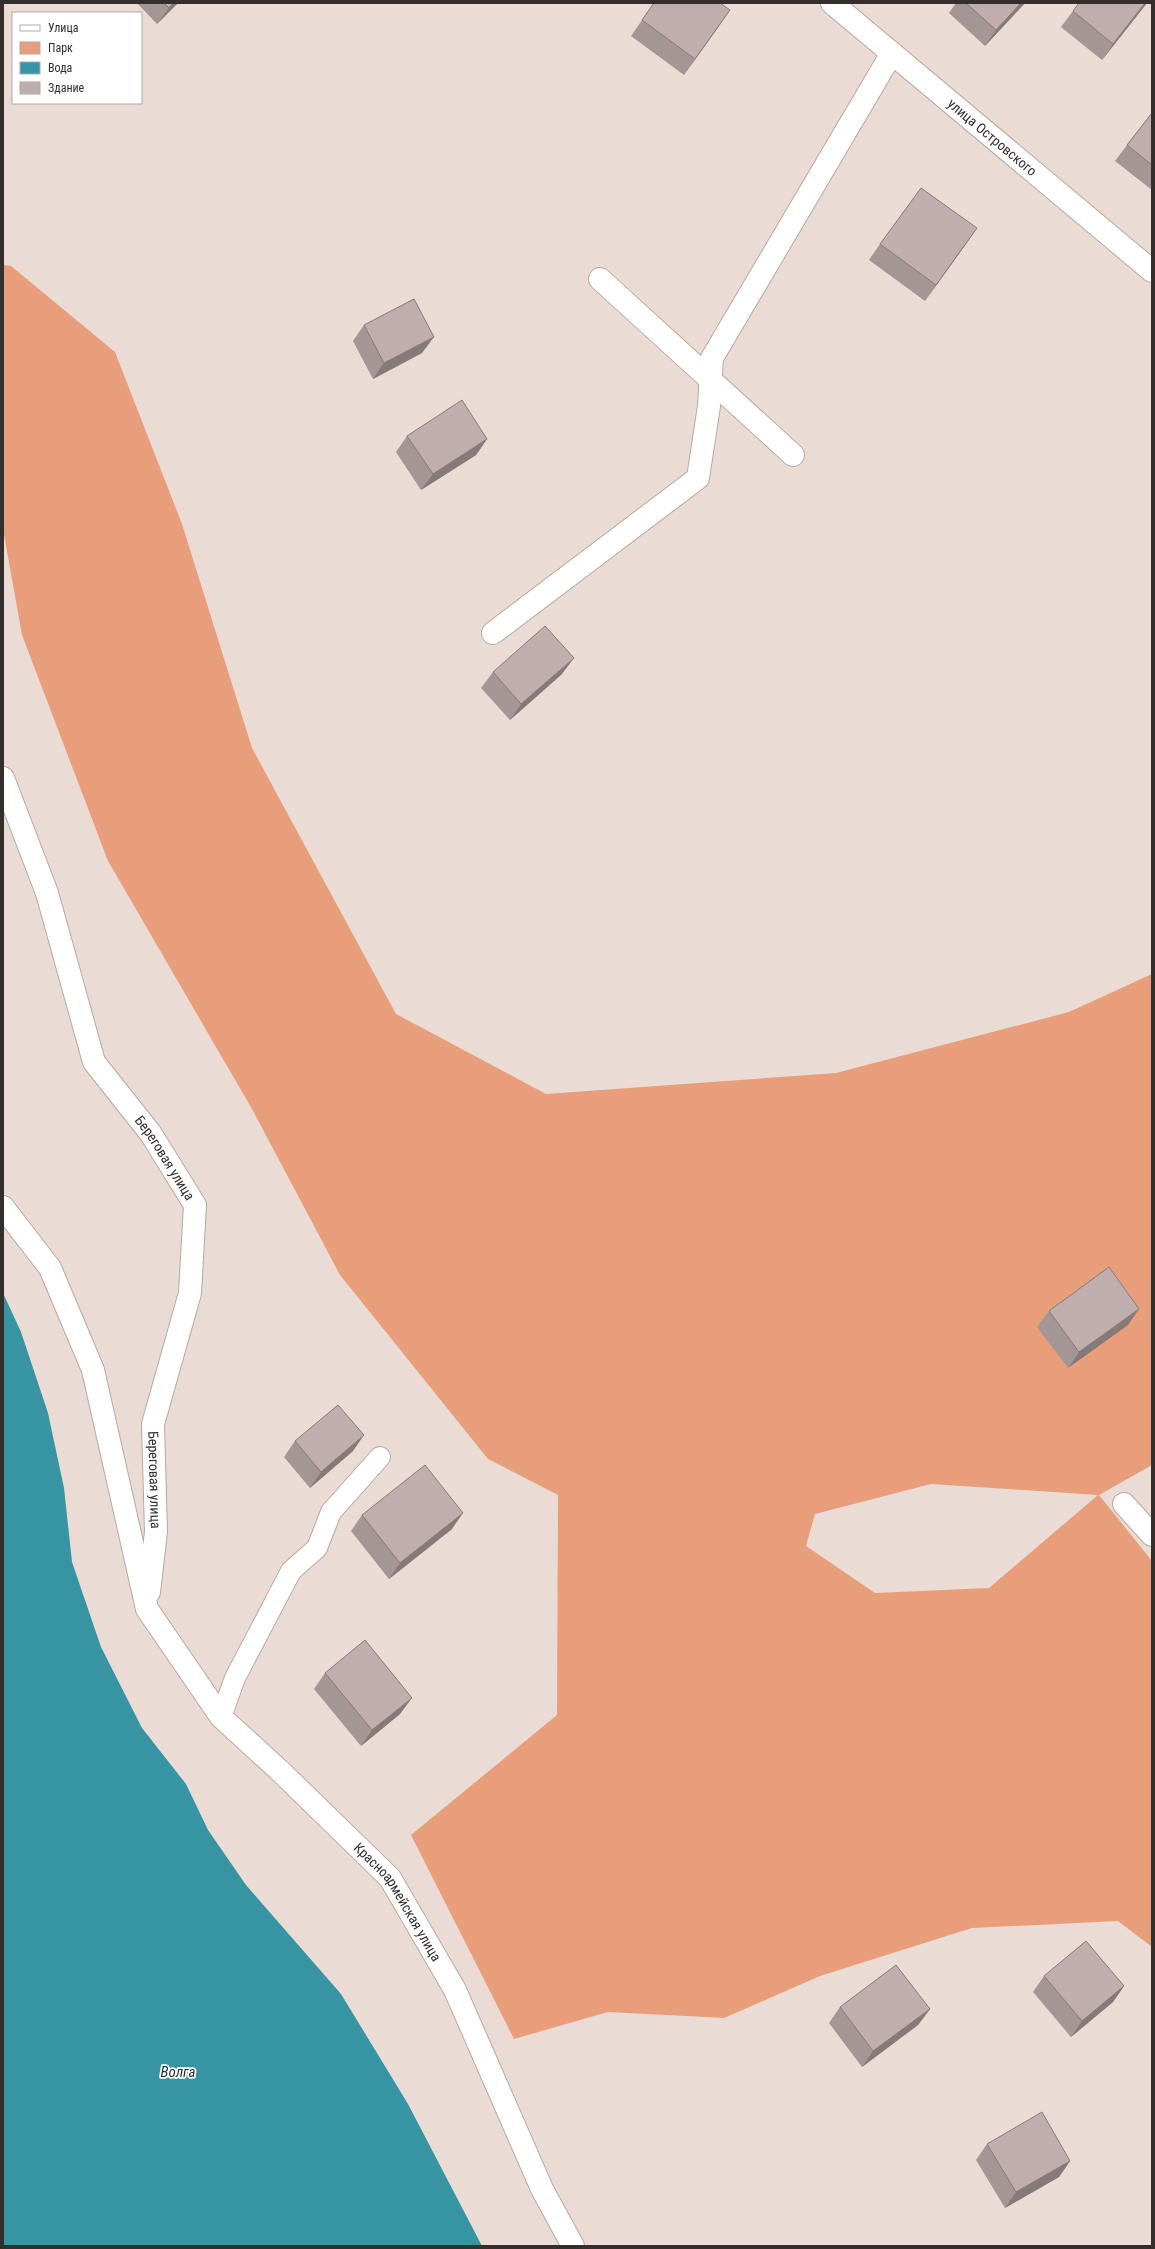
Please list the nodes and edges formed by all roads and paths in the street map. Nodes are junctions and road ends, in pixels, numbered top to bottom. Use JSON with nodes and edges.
{"nodes":[{"id":1,"x":832,"y":3,"type":"edge"},
{"id":2,"x":892,"y":54,"type":"junction"},
{"id":3,"x":1152,"y":271,"type":"edge"},
{"id":4,"x":600,"y":279,"type":"dead end"},
{"id":5,"x":710,"y":380,"type":"junction"},
{"id":6,"x":793,"y":455,"type":"dead end"},
{"id":7,"x":494,"y":633,"type":"dead end"},
{"id":8,"x":3,"y":778,"type":"edge"},
{"id":9,"x":3,"y":1207,"type":"edge"},
{"id":10,"x":380,"y":1457,"type":"dead end"},
{"id":11,"x":1124,"y":1504,"type":"dead end"},
{"id":12,"x":1152,"y":1535,"type":"edge"},
{"id":13,"x":147,"y":1609,"type":"junction"},
{"id":14,"x":221,"y":1717,"type":"junction"},
{"id":15,"x":573,"y":2246,"type":"edge"}],
"edges":[{"from":1,"to":2,"type":"street","name":"улица Островского"},
{"from":2,"to":3,"type":"street","name":"улица Островского"},
{"from":2,"to":5,"type":"street"},
{"from":4,"to":5,"type":"street"},
{"from":5,"to":6,"type":"street"},
{"from":5,"to":7,"type":"street"},
{"from":8,"to":13,"type":"street","name":"Береговая улица"},
{"from":9,"to":13,"type":"street"},
{"from":10,"to":14,"type":"lane"},
{"from":11,"to":12,"type":"street"},
{"from":13,"to":14,"type":"street","name":"Красноармейская улица"},
{"from":14,"to":15,"type":"street","name":"Красноармейская улица"}]}
